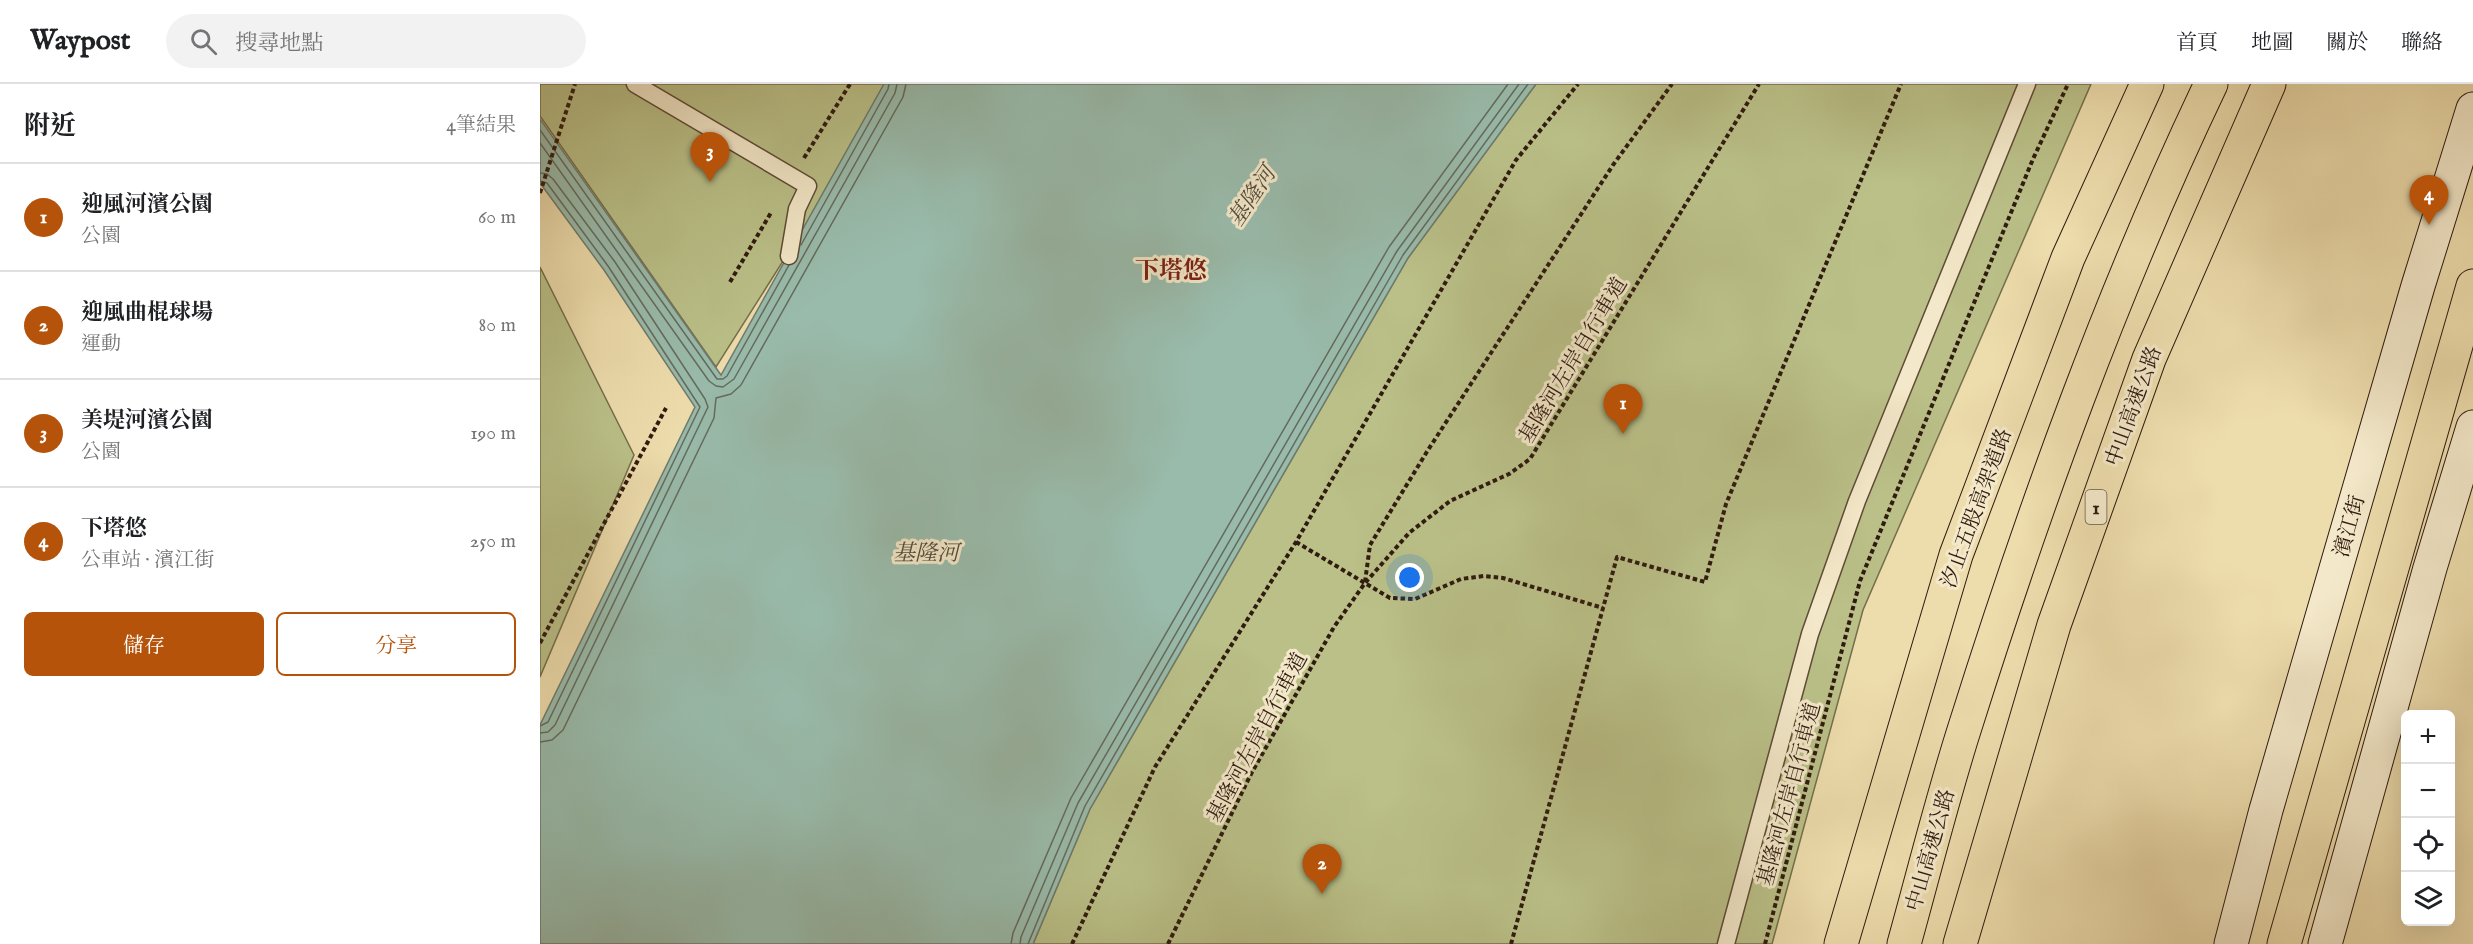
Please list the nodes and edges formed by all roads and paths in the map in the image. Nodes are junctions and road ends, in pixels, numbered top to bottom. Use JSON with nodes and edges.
{"nodes":[{"id":1,"x":575,"y":84,"type":"edge"},
{"id":2,"x":635,"y":84,"type":"edge"},
{"id":3,"x":1578,"y":84,"type":"edge"},
{"id":4,"x":1672,"y":84,"type":"edge"},
{"id":5,"x":1759,"y":84,"type":"edge"},
{"id":6,"x":1901,"y":84,"type":"edge"},
{"id":7,"x":2027,"y":84,"type":"edge"},
{"id":8,"x":2068,"y":84,"type":"edge"},
{"id":9,"x":2147,"y":84,"type":"edge"},
{"id":10,"x":2211,"y":84,"type":"edge"},
{"id":11,"x":2270,"y":84,"type":"edge"},
{"id":12,"x":2473,"y":110,"type":"edge"},
{"id":13,"x":540,"y":193,"type":"edge"},
{"id":14,"x":789,"y":256,"type":"dead end"},
{"id":15,"x":2473,"y":286,"type":"edge"},
{"id":16,"x":666,"y":408,"type":"dead end"},
{"id":17,"x":2473,"y":427,"type":"edge"},
{"id":18,"x":1296,"y":542,"type":"junction"},
{"id":19,"x":1365,"y":583,"type":"junction"},
{"id":20,"x":1603,"y":608,"type":"junction"},
{"id":21,"x":540,"y":643,"type":"edge"},
{"id":22,"x":1072,"y":944,"type":"edge"},
{"id":23,"x":1168,"y":944,"type":"edge"},
{"id":24,"x":1512,"y":944,"type":"edge"},
{"id":25,"x":1726,"y":944,"type":"edge"},
{"id":26,"x":1765,"y":944,"type":"edge"},
{"id":27,"x":1841,"y":944,"type":"edge"},
{"id":28,"x":1904,"y":944,"type":"edge"},
{"id":29,"x":1960,"y":944,"type":"edge"},
{"id":30,"x":2231,"y":944,"type":"edge"},
{"id":31,"x":2284,"y":944,"type":"edge"},
{"id":32,"x":2325,"y":944,"type":"edge"}],
"edges":[{"from":1,"to":13,"type":"path"},
{"from":2,"to":14,"type":"lane"},
{"from":3,"to":18,"type":"path"},
{"from":4,"to":19,"type":"path"},
{"from":5,"to":19,"type":"path","name":"基隆河左岸自行車道"},
{"from":6,"to":20,"type":"path"},
{"from":7,"to":25,"type":"lane"},
{"from":8,"to":26,"type":"path","name":"基隆河左岸自行車道"},
{"from":9,"to":27,"type":"highway","name":"汐止五股高架道路"},
{"from":10,"to":28,"type":"highway","name":"中山高速公路"},
{"from":11,"to":29,"type":"highway","name":"中山高速公路","number":"1"},
{"from":12,"to":30,"type":"main road","name":"濱江街"},
{"from":15,"to":31,"type":"highway"},
{"from":16,"to":21,"type":"path"},
{"from":17,"to":32,"type":"main road"},
{"from":18,"to":19,"type":"path"},
{"from":18,"to":22,"type":"path"},
{"from":19,"to":20,"type":"path"},
{"from":19,"to":23,"type":"path","name":"基隆河左岸自行車道"},
{"from":20,"to":24,"type":"path"}]}
